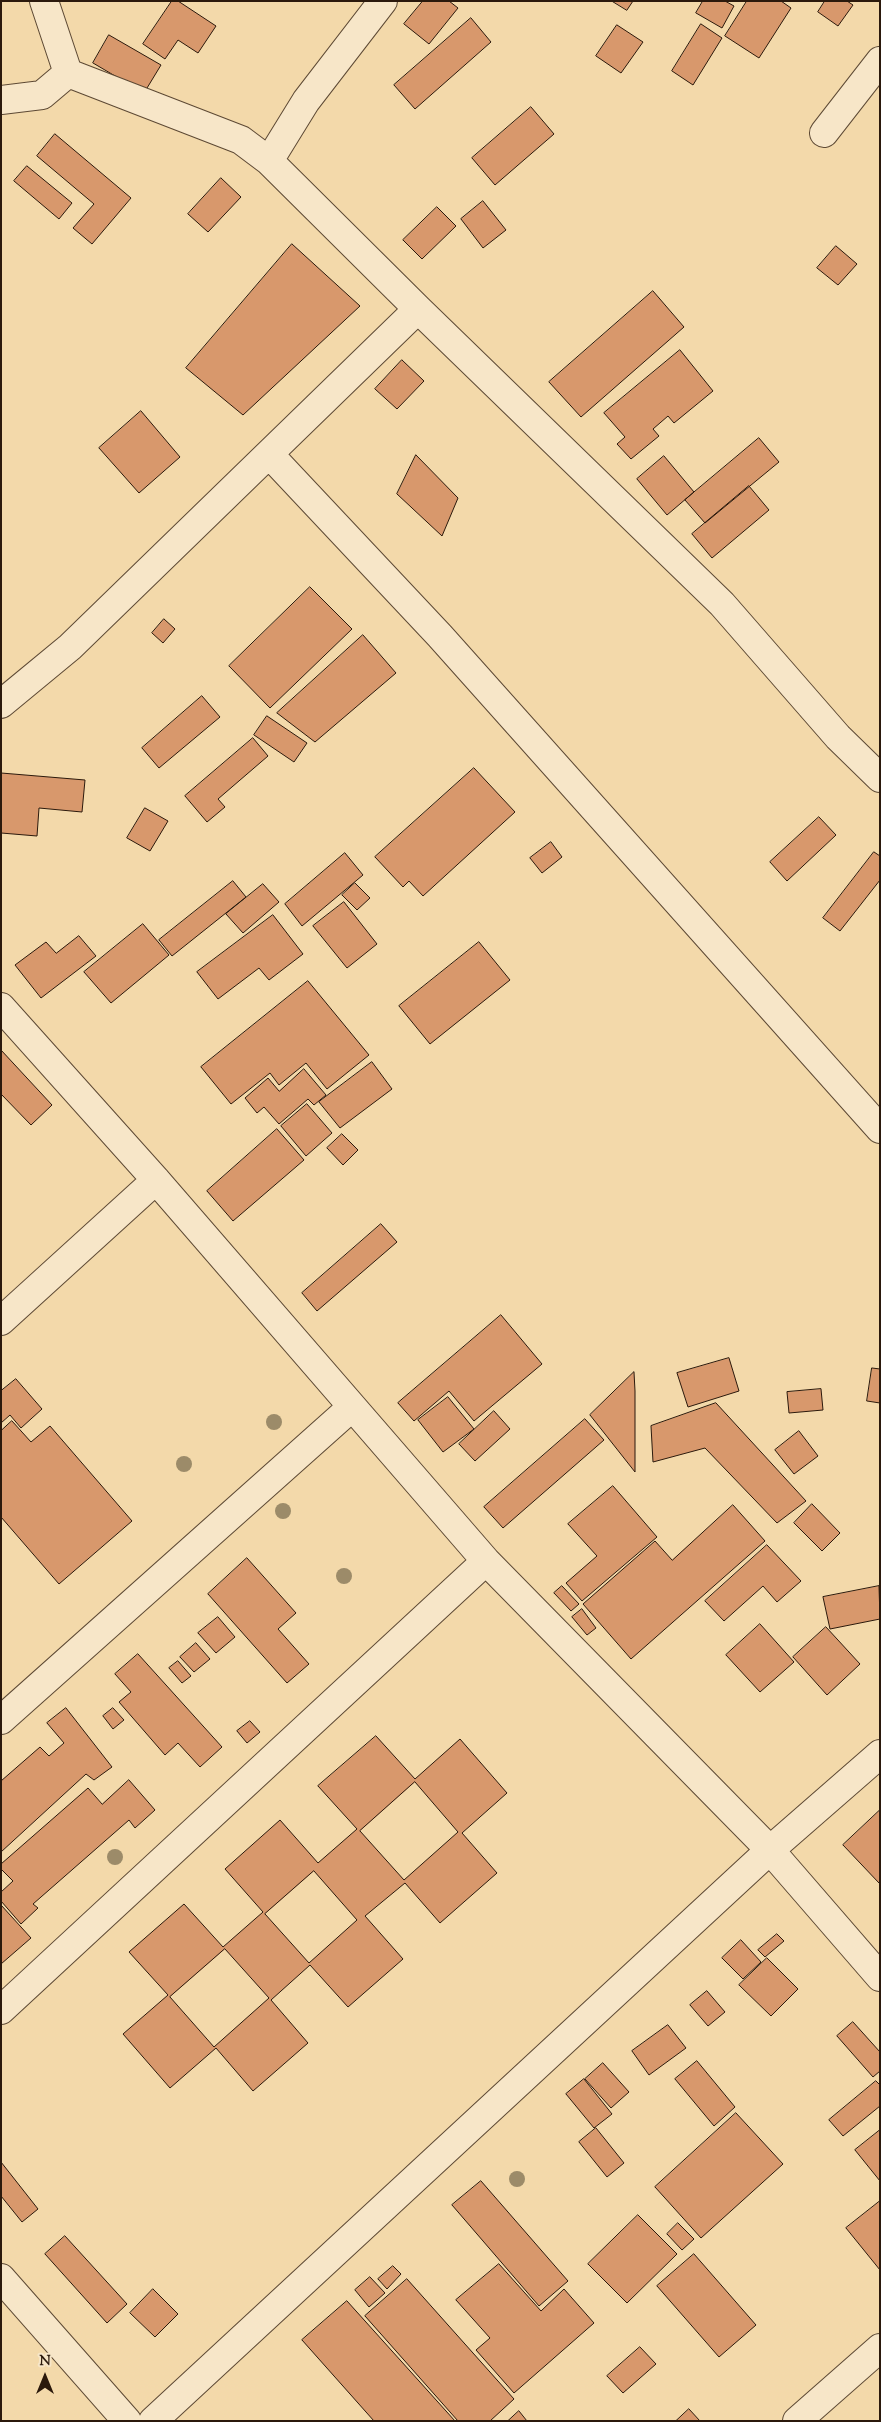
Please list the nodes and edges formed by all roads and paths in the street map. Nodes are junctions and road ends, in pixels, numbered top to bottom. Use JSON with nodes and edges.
{"nodes":[{"id":1,"x":44,"y":1,"type":"edge"},
{"id":2,"x":383,"y":1,"type":"edge"},
{"id":3,"x":880,"y":61,"type":"edge"},
{"id":4,"x":68,"y":73,"type":"junction"},
{"id":5,"x":1,"y":100,"type":"edge"},
{"id":6,"x":824,"y":133,"type":"dead end"},
{"id":7,"x":269,"y":161,"type":"junction"},
{"id":8,"x":418,"y":309,"type":"junction"},
{"id":9,"x":269,"y":454,"type":"junction"},
{"id":10,"x":1,"y":704,"type":"edge"},
{"id":11,"x":880,"y":778,"type":"edge"},
{"id":12,"x":1,"y":1007,"type":"edge"},
{"id":13,"x":880,"y":1129,"type":"edge"},
{"id":14,"x":156,"y":1180,"type":"junction"},
{"id":15,"x":1,"y":1321,"type":"edge"},
{"id":16,"x":352,"y":1407,"type":"junction"},
{"id":17,"x":486,"y":1561,"type":"junction"},
{"id":18,"x":1,"y":1720,"type":"edge"},
{"id":19,"x":880,"y":1754,"type":"edge"},
{"id":20,"x":770,"y":1850,"type":"junction"},
{"id":21,"x":880,"y":1977,"type":"edge"},
{"id":22,"x":1,"y":2010,"type":"edge"},
{"id":23,"x":1,"y":2278,"type":"edge"},
{"id":24,"x":880,"y":2348,"type":"edge"},
{"id":25,"x":126,"y":2421,"type":"edge"},
{"id":26,"x":154,"y":2421,"type":"edge"},
{"id":27,"x":797,"y":2421,"type":"edge"}],
"edges":[{"from":1,"to":4,"type":"street"},
{"from":2,"to":7,"type":"street"},
{"from":3,"to":6,"type":"street"},
{"from":4,"to":5,"type":"street"},
{"from":4,"to":7,"type":"street"},
{"from":7,"to":8,"type":"street"},
{"from":8,"to":9,"type":"street"},
{"from":8,"to":11,"type":"street"},
{"from":9,"to":10,"type":"street"},
{"from":9,"to":13,"type":"street"},
{"from":12,"to":14,"type":"street"},
{"from":14,"to":15,"type":"street"},
{"from":14,"to":16,"type":"street"},
{"from":16,"to":17,"type":"street"},
{"from":16,"to":18,"type":"street"},
{"from":17,"to":20,"type":"street"},
{"from":17,"to":22,"type":"street"},
{"from":19,"to":20,"type":"street"},
{"from":20,"to":21,"type":"street"},
{"from":20,"to":26,"type":"street"},
{"from":23,"to":25,"type":"street"},
{"from":24,"to":27,"type":"street"}]}
